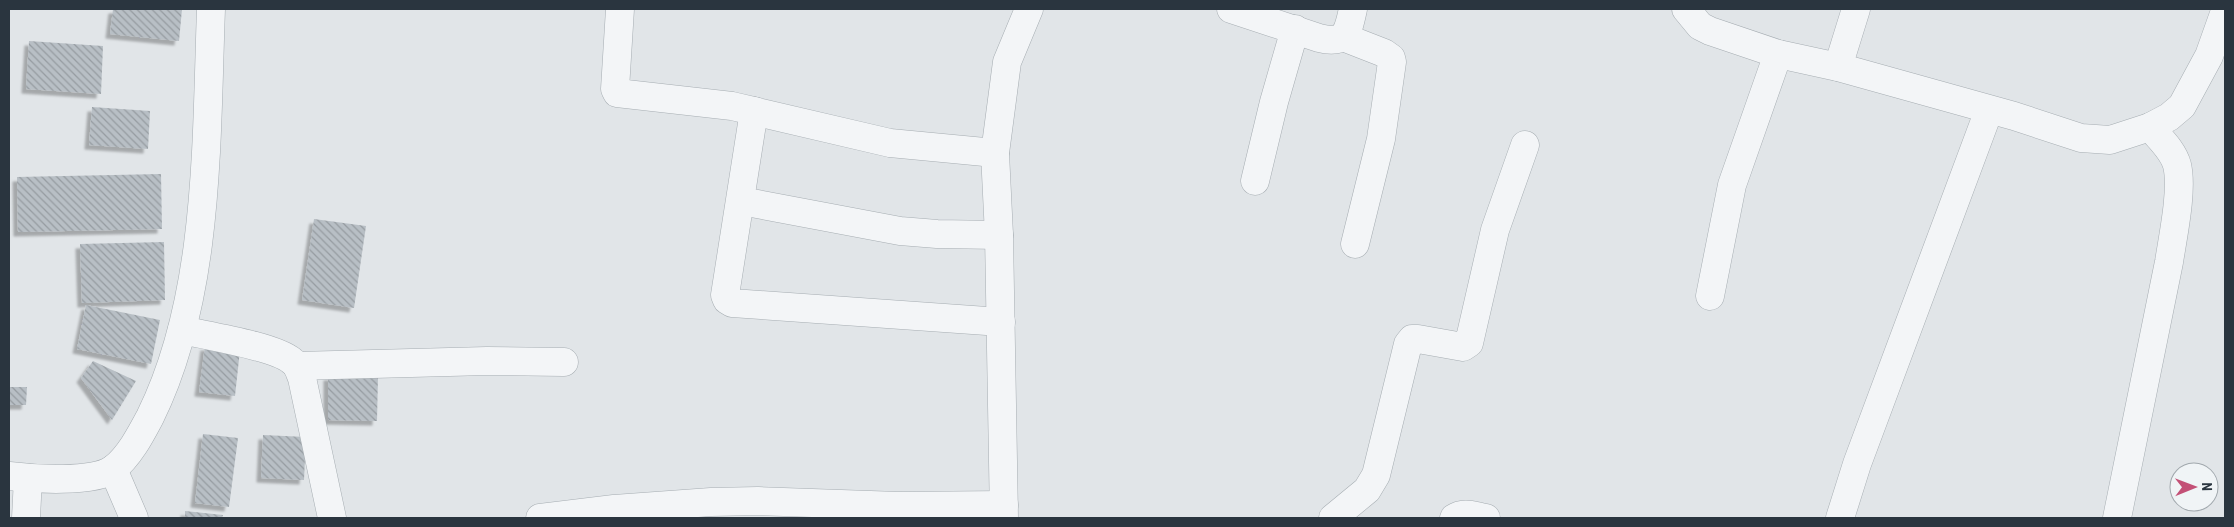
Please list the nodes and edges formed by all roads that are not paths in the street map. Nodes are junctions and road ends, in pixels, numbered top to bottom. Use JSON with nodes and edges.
{"nodes":[{"id":1,"x":211,"y":9,"type":"edge"},
{"id":2,"x":620,"y":9,"type":"edge"},
{"id":3,"x":1029,"y":9,"type":"edge"},
{"id":4,"x":1231,"y":9,"type":"edge"},
{"id":5,"x":1354,"y":9,"type":"edge"},
{"id":6,"x":1686,"y":9,"type":"edge"},
{"id":7,"x":1856,"y":9,"type":"edge"},
{"id":8,"x":2225,"y":11,"type":"edge"},
{"id":9,"x":1295,"y":29,"type":"junction"},
{"id":10,"x":1343,"y":37,"type":"junction"},
{"id":11,"x":1778,"y":54,"type":"junction"},
{"id":12,"x":1838,"y":67,"type":"junction"},
{"id":13,"x":1989,"y":110,"type":"junction"},
{"id":14,"x":754,"y":111,"type":"junction"},
{"id":15,"x":2150,"y":127,"type":"junction"},
{"id":16,"x":1525,"y":145,"type":"dead end"},
{"id":17,"x":995,"y":153,"type":"junction"},
{"id":18,"x":1255,"y":181,"type":"dead end"},
{"id":19,"x":741,"y":201,"type":"junction"},
{"id":20,"x":999,"y":235,"type":"junction"},
{"id":21,"x":1355,"y":244,"type":"dead end"},
{"id":22,"x":1710,"y":296,"type":"dead end"},
{"id":23,"x":1000,"y":322,"type":"junction"},
{"id":24,"x":182,"y":330,"type":"junction"},
{"id":25,"x":564,"y":362,"type":"dead end"},
{"id":26,"x":297,"y":366,"type":"junction"},
{"id":27,"x":113,"y":469,"type":"junction"},
{"id":28,"x":18,"y":477,"type":"edge"},
{"id":29,"x":711,"y":510,"type":"edge"},
{"id":30,"x":838,"y":512,"type":"edge"},
{"id":31,"x":1004,"y":512,"type":"edge"},
{"id":32,"x":26,"y":518,"type":"edge"},
{"id":33,"x":134,"y":518,"type":"edge"},
{"id":34,"x":332,"y":518,"type":"edge"},
{"id":35,"x":555,"y":518,"type":"edge"},
{"id":36,"x":1333,"y":518,"type":"edge"},
{"id":37,"x":1454,"y":518,"type":"edge"},
{"id":38,"x":1486,"y":518,"type":"edge"},
{"id":39,"x":1840,"y":518,"type":"edge"},
{"id":40,"x":2117,"y":518,"type":"edge"}],
"edges":[{"from":1,"to":24,"type":"street"},
{"from":2,"to":14,"type":"street"},
{"from":3,"to":17,"type":"street"},
{"from":4,"to":9,"type":"street"},
{"from":5,"to":10,"type":"street"},
{"from":6,"to":11,"type":"street"},
{"from":7,"to":12,"type":"street"},
{"from":8,"to":15,"type":"street"},
{"from":9,"to":10,"type":"street"},
{"from":9,"to":18,"type":"street"},
{"from":10,"to":21,"type":"street"},
{"from":11,"to":12,"type":"street"},
{"from":11,"to":22,"type":"street"},
{"from":12,"to":13,"type":"street"},
{"from":13,"to":15,"type":"street"},
{"from":13,"to":39,"type":"street"},
{"from":14,"to":17,"type":"street"},
{"from":14,"to":19,"type":"street"},
{"from":15,"to":40,"type":"street"},
{"from":16,"to":36,"type":"street"},
{"from":17,"to":20,"type":"street"},
{"from":19,"to":20,"type":"street"},
{"from":19,"to":23,"type":"street"},
{"from":20,"to":23,"type":"street"},
{"from":23,"to":31,"type":"street"},
{"from":24,"to":26,"type":"street"},
{"from":24,"to":27,"type":"street"},
{"from":25,"to":26,"type":"street"},
{"from":26,"to":34,"type":"street"},
{"from":27,"to":28,"type":"street"},
{"from":27,"to":33,"type":"street"},
{"from":28,"to":32,"type":"street"},
{"from":29,"to":30,"type":"street"},
{"from":29,"to":35,"type":"street"},
{"from":30,"to":31,"type":"street"},
{"from":37,"to":38,"type":"street"}]}
